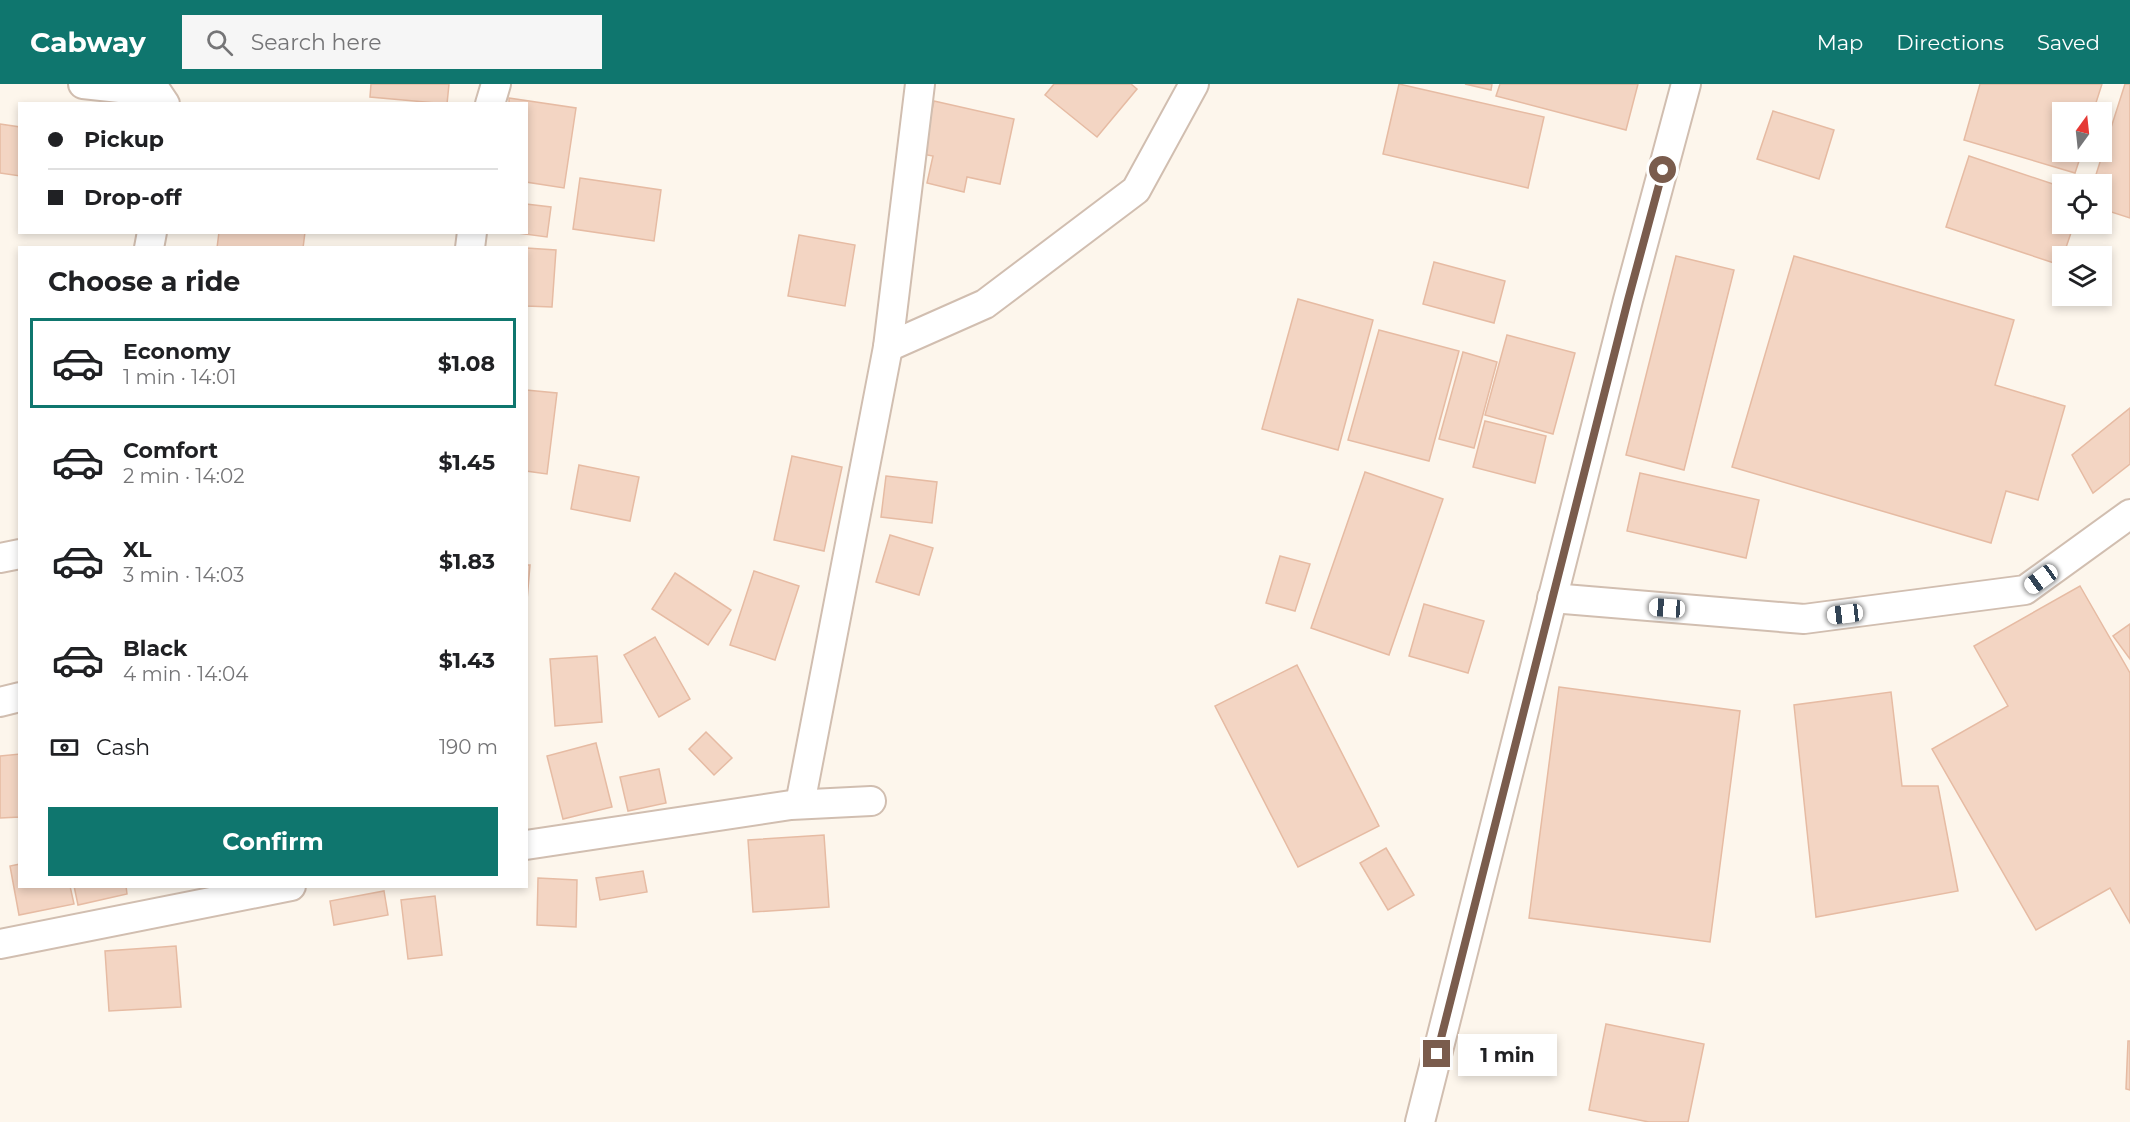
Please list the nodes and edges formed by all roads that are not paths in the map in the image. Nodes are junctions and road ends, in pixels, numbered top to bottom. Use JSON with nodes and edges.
{"nodes":[{"id":1,"x":82,"y":84,"type":"edge"},
{"id":2,"x":496,"y":84,"type":"edge"},
{"id":3,"x":920,"y":84,"type":"edge"},
{"id":4,"x":1194,"y":84,"type":"edge"},
{"id":5,"x":1686,"y":84,"type":"edge"},
{"id":6,"x":164,"y":102,"type":"edge"},
{"id":7,"x":491,"y":102,"type":"edge"},
{"id":8,"x":888,"y":347,"type":"junction"},
{"id":9,"x":2130,"y":514,"type":"edge"},
{"id":10,"x":18,"y":554,"type":"edge"},
{"id":11,"x":0,"y":558,"type":"edge"},
{"id":12,"x":1552,"y":598,"type":"junction"},
{"id":13,"x":18,"y":698,"type":"edge"},
{"id":14,"x":0,"y":702,"type":"edge"},
{"id":15,"x":871,"y":801,"type":"dead end"},
{"id":16,"x":800,"y":804,"type":"junction"},
{"id":17,"x":528,"y":845,"type":"edge"},
{"id":18,"x":281,"y":888,"type":"edge"},
{"id":19,"x":0,"y":944,"type":"edge"},
{"id":20,"x":1420,"y":1122,"type":"edge"}],
"edges":[{"from":1,"to":6,"type":"street"},
{"from":2,"to":7,"type":"street"},
{"from":3,"to":8,"type":"street"},
{"from":4,"to":8,"type":"street"},
{"from":5,"to":12,"type":"street"},
{"from":8,"to":16,"type":"street"},
{"from":9,"to":12,"type":"street"},
{"from":10,"to":11,"type":"street"},
{"from":12,"to":20,"type":"street"},
{"from":13,"to":14,"type":"street"},
{"from":15,"to":16,"type":"street"},
{"from":16,"to":17,"type":"street"},
{"from":18,"to":19,"type":"street"}]}
